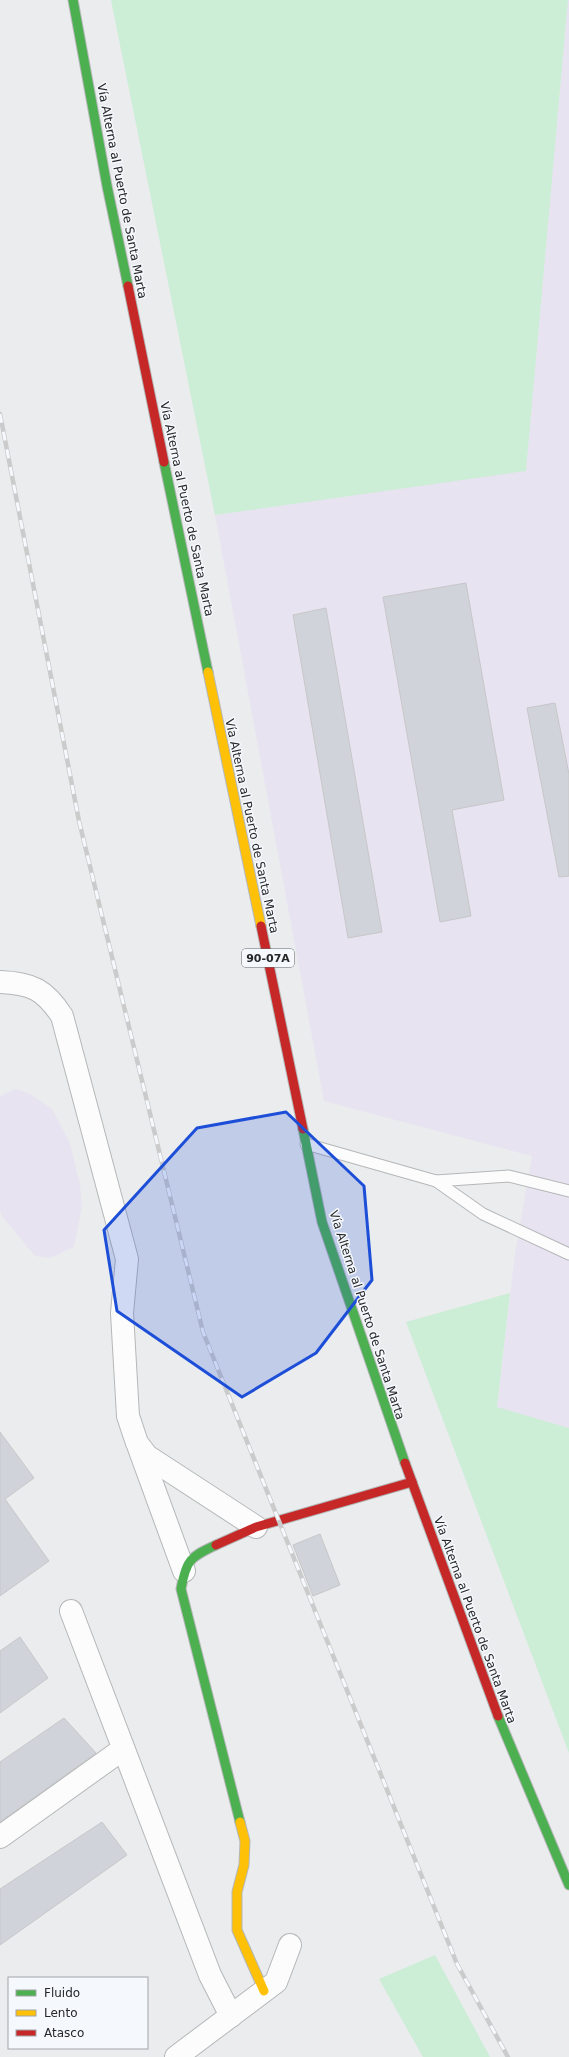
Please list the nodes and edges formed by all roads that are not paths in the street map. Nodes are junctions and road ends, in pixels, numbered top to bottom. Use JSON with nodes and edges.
{"nodes":[{"id":1,"x":73,"y":0,"type":"edge"},
{"id":2,"x":0,"y":982,"type":"edge"},
{"id":3,"x":306,"y":1144,"type":"junction"},
{"id":4,"x":436,"y":1181,"type":"junction"},
{"id":5,"x":569,"y":1191,"type":"edge"},
{"id":6,"x":569,"y":1254,"type":"edge"},
{"id":7,"x":137,"y":1443,"type":"junction"},
{"id":8,"x":412,"y":1482,"type":"junction"},
{"id":9,"x":256,"y":1527,"type":"junction"},
{"id":10,"x":184,"y":1571,"type":"junction"},
{"id":11,"x":71,"y":1612,"type":"dead end"},
{"id":12,"x":123,"y":1749,"type":"junction"},
{"id":13,"x":0,"y":1837,"type":"edge"},
{"id":14,"x":569,"y":1885,"type":"edge"},
{"id":15,"x":290,"y":1945,"type":"dead end"},
{"id":16,"x":264,"y":1991,"type":"junction"},
{"id":17,"x":231,"y":2016,"type":"junction"},
{"id":18,"x":176,"y":2057,"type":"edge"}],
"edges":[{"from":1,"to":3,"type":"main road","name":"Vía Alterna al Puerto de Santa Marta","number":"90-07A"},
{"from":2,"to":7,"type":"street"},
{"from":3,"to":4,"type":"lane"},
{"from":3,"to":8,"type":"main road","name":"Vía Alterna al Puerto de Santa Marta","number":"90-07A"},
{"from":4,"to":5,"type":"lane"},
{"from":4,"to":6,"type":"lane"},
{"from":7,"to":9,"type":"street"},
{"from":7,"to":10,"type":"street"},
{"from":8,"to":9,"type":"main road"},
{"from":8,"to":14,"type":"main road","name":"Vía Alterna al Puerto de Santa Marta","number":"90-07A"},
{"from":9,"to":10,"type":"main road"},
{"from":10,"to":16,"type":"main road"},
{"from":11,"to":12,"type":"street"},
{"from":12,"to":13,"type":"street"},
{"from":12,"to":17,"type":"street"},
{"from":15,"to":16,"type":"street"},
{"from":16,"to":17,"type":"street"},
{"from":17,"to":18,"type":"street"}]}
